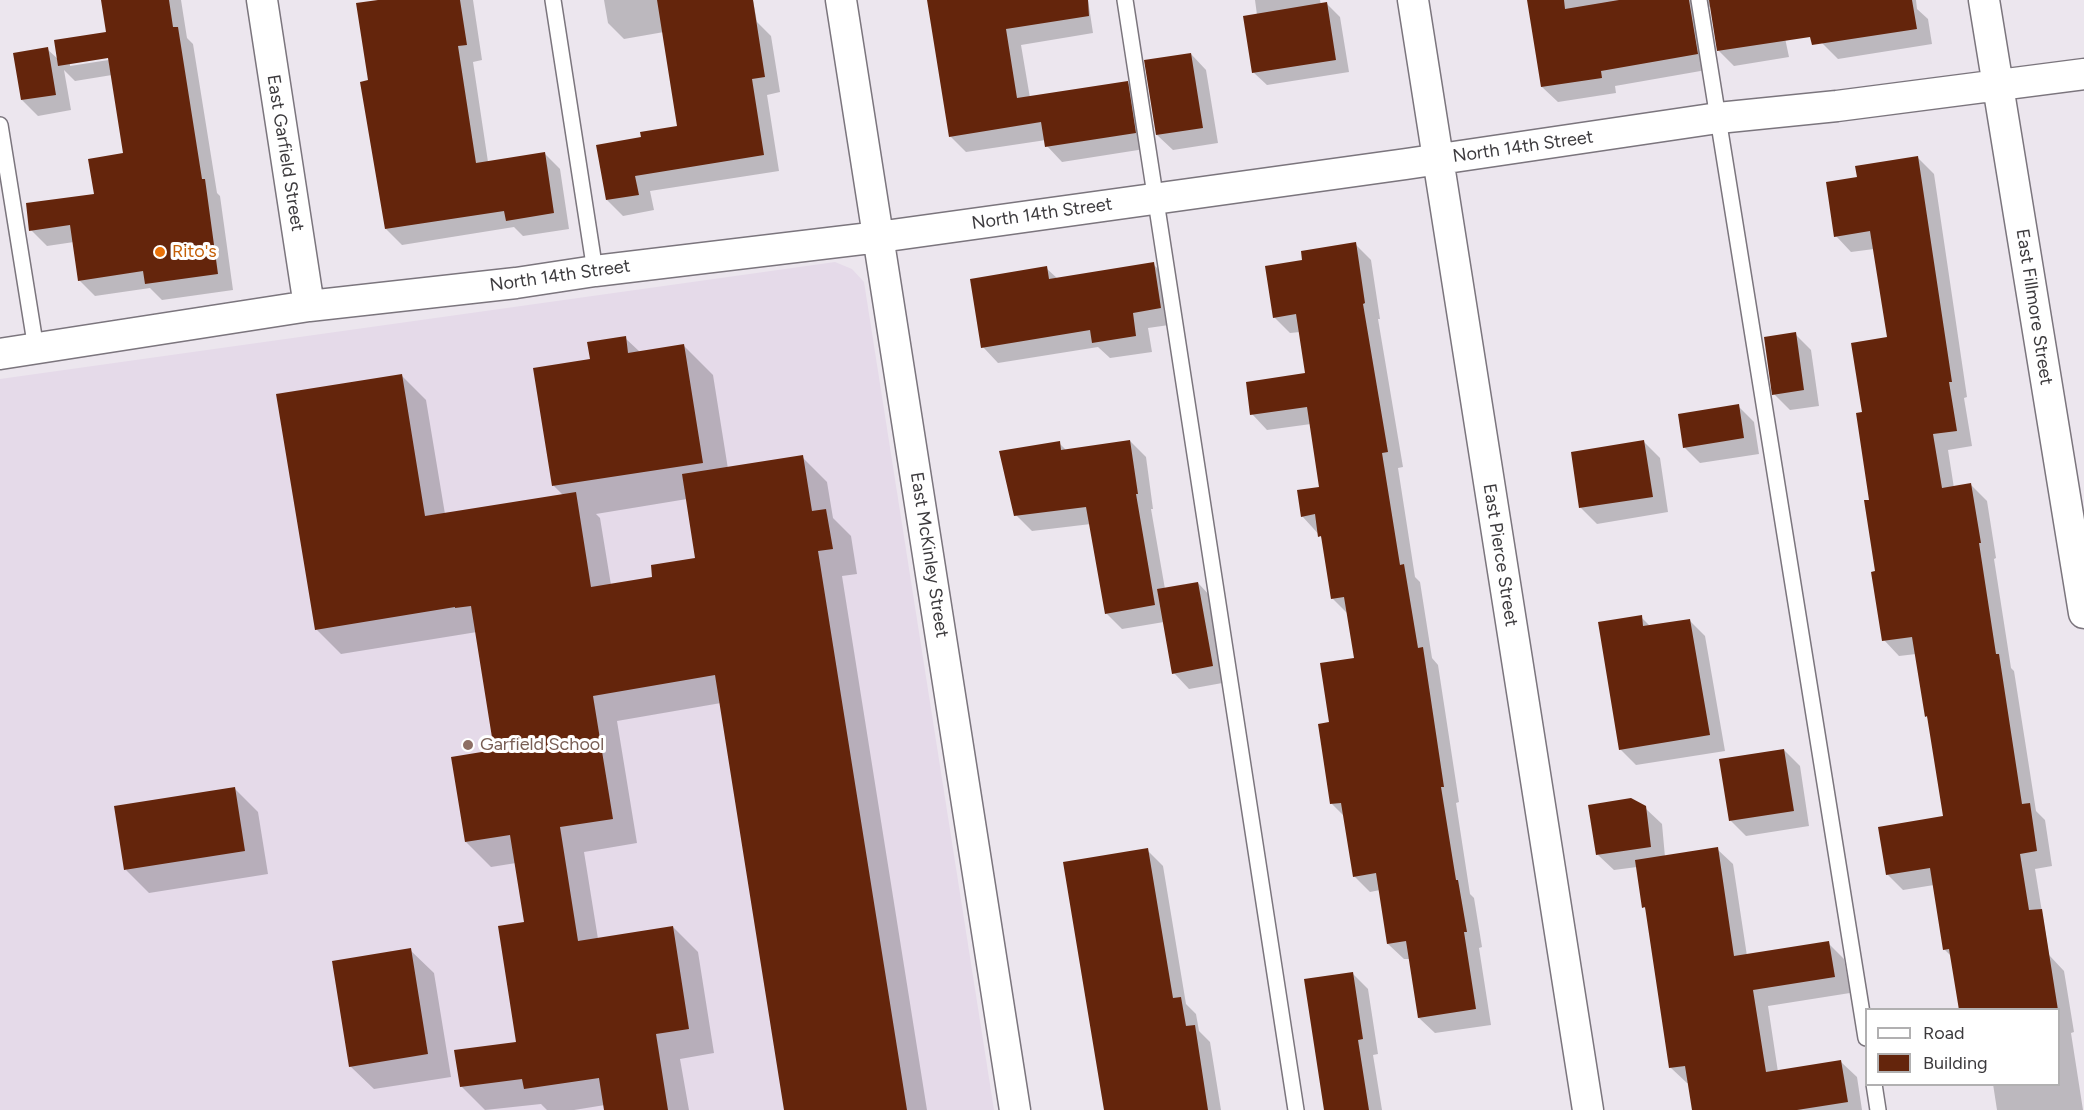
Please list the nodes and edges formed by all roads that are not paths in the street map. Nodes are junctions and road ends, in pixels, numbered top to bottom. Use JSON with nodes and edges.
{"nodes":[{"id":1,"x":262,"y":0,"type":"edge"},
{"id":2,"x":553,"y":0,"type":"edge"},
{"id":3,"x":841,"y":0,"type":"edge"},
{"id":4,"x":1125,"y":0,"type":"edge"},
{"id":5,"x":1413,"y":0,"type":"edge"},
{"id":6,"x":1699,"y":0,"type":"edge"},
{"id":7,"x":1984,"y":0,"type":"edge"},
{"id":8,"x":2084,"y":74,"type":"edge"},
{"id":9,"x":1998,"y":85,"type":"junction"},
{"id":10,"x":1718,"y":118,"type":"junction"},
{"id":11,"x":0,"y":125,"type":"edge"},
{"id":12,"x":1438,"y":159,"type":"junction"},
{"id":13,"x":1156,"y":198,"type":"junction"},
{"id":14,"x":879,"y":237,"type":"junction"},
{"id":15,"x":595,"y":271,"type":"junction"},
{"id":16,"x":309,"y":306,"type":"junction"},
{"id":17,"x":36,"y":349,"type":"junction"},
{"id":18,"x":0,"y":354,"type":"edge"},
{"id":19,"x":2084,"y":613,"type":"edge"},
{"id":20,"x":1865,"y":1032,"type":"edge"},
{"id":21,"x":1874,"y":1086,"type":"edge"},
{"id":22,"x":1014,"y":1110,"type":"edge"},
{"id":23,"x":1296,"y":1110,"type":"edge"},
{"id":24,"x":1588,"y":1110,"type":"edge"},
{"id":25,"x":1878,"y":1110,"type":"edge"}],
"edges":[{"from":1,"to":16,"type":"street","name":"East Garfield Street"},
{"from":2,"to":15,"type":"lane"},
{"from":3,"to":14,"type":"street","name":"East McKinley Street"},
{"from":4,"to":13,"type":"lane"},
{"from":5,"to":12,"type":"street","name":"East Pierce Street"},
{"from":6,"to":10,"type":"lane"},
{"from":7,"to":9,"type":"street","name":"East Fillmore Street"},
{"from":8,"to":9,"type":"street","name":"North 14th Street"},
{"from":9,"to":10,"type":"street","name":"North 14th Street"},
{"from":9,"to":19,"type":"street","name":"East Fillmore Street"},
{"from":10,"to":12,"type":"street","name":"North 14th Street"},
{"from":10,"to":20,"type":"lane"},
{"from":11,"to":17,"type":"lane"},
{"from":12,"to":13,"type":"street","name":"North 14th Street"},
{"from":12,"to":24,"type":"street","name":"East Pierce Street"},
{"from":13,"to":14,"type":"street","name":"North 14th Street"},
{"from":13,"to":23,"type":"lane"},
{"from":14,"to":15,"type":"street","name":"North 14th Street"},
{"from":14,"to":22,"type":"street","name":"East McKinley Street"},
{"from":15,"to":16,"type":"street","name":"North 14th Street"},
{"from":16,"to":17,"type":"street","name":"North 14th Street"},
{"from":17,"to":18,"type":"street","name":"North 14th Street"},
{"from":21,"to":25,"type":"lane"}]}
